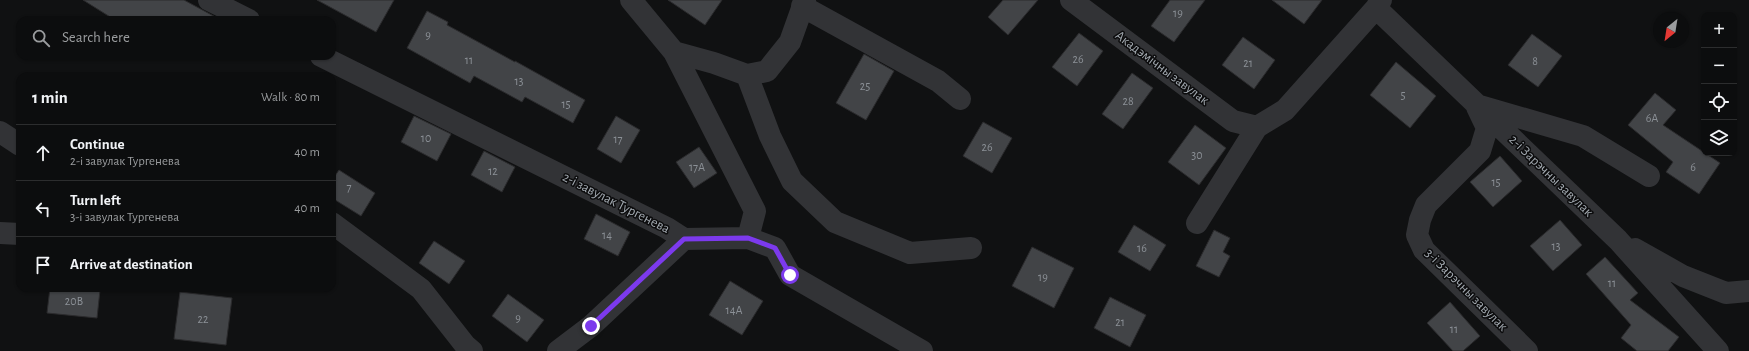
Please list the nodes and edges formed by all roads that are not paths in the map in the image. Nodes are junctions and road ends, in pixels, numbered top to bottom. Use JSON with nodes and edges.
{"nodes":[{"id":1,"x":209,"y":0,"type":"edge"},
{"id":2,"x":630,"y":0,"type":"edge"},
{"id":3,"x":1071,"y":0,"type":"edge"},
{"id":4,"x":804,"y":3,"type":"edge"},
{"id":5,"x":1378,"y":4,"type":"edge"},
{"id":6,"x":241,"y":16,"type":"edge"},
{"id":7,"x":674,"y":52,"type":"junction"},
{"id":8,"x":329,"y":60,"type":"edge"},
{"id":9,"x":747,"y":75,"type":"junction"},
{"id":10,"x":960,"y":99,"type":"dead end"},
{"id":11,"x":1477,"y":106,"type":"junction"},
{"id":12,"x":1257,"y":127,"type":"junction"},
{"id":13,"x":0,"y":132,"type":"edge"},
{"id":14,"x":16,"y":142,"type":"edge"},
{"id":15,"x":1650,"y":176,"type":"dead end"},
{"id":16,"x":1197,"y":223,"type":"dead end"},
{"id":17,"x":336,"y":226,"type":"edge"},
{"id":18,"x":0,"y":233,"type":"edge"},
{"id":19,"x":16,"y":234,"type":"edge"},
{"id":20,"x":748,"y":238,"type":"junction"},
{"id":21,"x":684,"y":239,"type":"junction"},
{"id":22,"x":1618,"y":240,"type":"junction"},
{"id":23,"x":971,"y":248,"type":"dead end"},
{"id":24,"x":1749,"y":291,"type":"edge"},
{"id":25,"x":472,"y":351,"type":"edge"},
{"id":26,"x":558,"y":351,"type":"edge"},
{"id":27,"x":922,"y":351,"type":"edge"},
{"id":28,"x":1528,"y":351,"type":"edge"},
{"id":29,"x":1718,"y":351,"type":"edge"}],
"edges":[{"from":1,"to":6,"type":"street"},
{"from":2,"to":7,"type":"street"},
{"from":3,"to":12,"type":"street","name":"Акадэмічны завулак"},
{"from":4,"to":9,"type":"street"},
{"from":4,"to":10,"type":"street"},
{"from":5,"to":11,"type":"street","name":"2-і Зарэчны завулак"},
{"from":5,"to":12,"type":"street"},
{"from":7,"to":9,"type":"street"},
{"from":7,"to":20,"type":"street"},
{"from":8,"to":21,"type":"street","name":"2-і завулак Тургенева"},
{"from":9,"to":23,"type":"street"},
{"from":11,"to":15,"type":"street"},
{"from":11,"to":22,"type":"street","name":"2-і Зарэчны завулак"},
{"from":11,"to":28,"type":"street","name":"3-і Зарэчны завулак"},
{"from":12,"to":16,"type":"street"},
{"from":13,"to":14,"type":"street"},
{"from":17,"to":25,"type":"street"},
{"from":18,"to":19,"type":"street"},
{"from":20,"to":21,"type":"street","name":"2-і завулак Тургенева"},
{"from":20,"to":27,"type":"street","name":"2-і завулак Тургенева"},
{"from":21,"to":26,"type":"street"},
{"from":22,"to":24,"type":"street"},
{"from":22,"to":29,"type":"street","name":"2-і Зарэчны завулак"}]}
